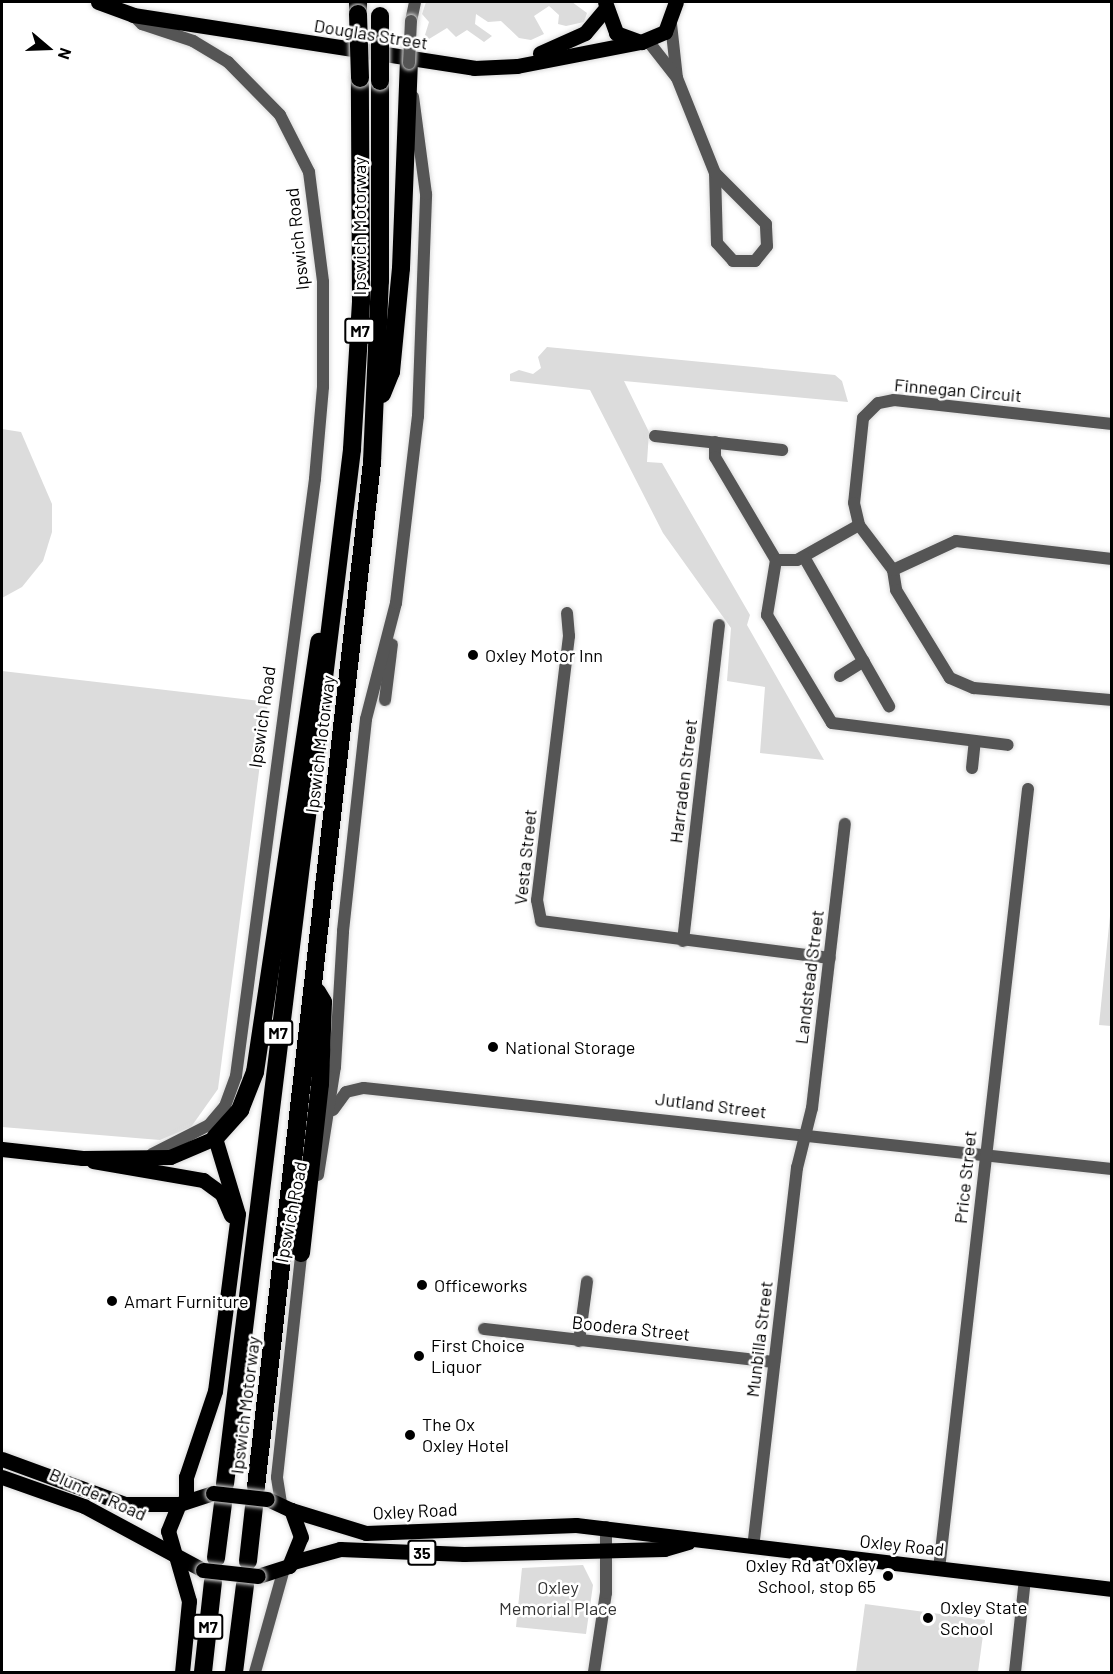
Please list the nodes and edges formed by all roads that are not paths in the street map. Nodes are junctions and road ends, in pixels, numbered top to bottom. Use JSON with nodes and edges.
{"nodes":[{"id":1,"x":98,"y":2,"type":"edge"},
{"id":2,"x":117,"y":2,"type":"edge"},
{"id":3,"x":415,"y":2,"type":"edge"},
{"id":4,"x":677,"y":2,"type":"edge"},
{"id":5,"x":605,"y":5,"type":"edge"},
{"id":6,"x":358,"y":8,"type":"edge"},
{"id":7,"x":380,"y":9,"type":"edge"},
{"id":8,"x":133,"y":15,"type":"junction"},
{"id":9,"x":672,"y":24,"type":"junction"},
{"id":10,"x":644,"y":42,"type":"junction"},
{"id":11,"x":409,"y":63,"type":"joint"},
{"id":12,"x":677,"y":78,"type":"junction"},
{"id":13,"x":410,"y":86,"type":"junction"},
{"id":14,"x":715,"y":172,"type":"junction"},
{"id":15,"x":376,"y":410,"type":"junction"},
{"id":16,"x":1112,"y":424,"type":"edge"},
{"id":17,"x":655,"y":436,"type":"dead end"},
{"id":18,"x":715,"y":442,"type":"junction"},
{"id":19,"x":782,"y":450,"type":"dead end"},
{"id":20,"x":859,"y":525,"type":"junction"},
{"id":21,"x":804,"y":557,"type":"junction"},
{"id":22,"x":1112,"y":559,"type":"edge"},
{"id":23,"x":776,"y":560,"type":"junction"},
{"id":24,"x":893,"y":570,"type":"junction"},
{"id":25,"x":337,"y":583,"type":"junction"},
{"id":26,"x":398,"y":591,"type":"junction"},
{"id":27,"x":567,"y":613,"type":"dead end"},
{"id":28,"x":719,"y":625,"type":"dead end"},
{"id":29,"x":864,"y":662,"type":"junction"},
{"id":30,"x":840,"y":676,"type":"dead end"},
{"id":31,"x":386,"y":700,"type":"dead end"},
{"id":32,"x":1112,"y":700,"type":"edge"},
{"id":33,"x":889,"y":706,"type":"dead end"},
{"id":34,"x":975,"y":741,"type":"junction"},
{"id":35,"x":1008,"y":745,"type":"dead end"},
{"id":36,"x":972,"y":768,"type":"dead end"},
{"id":37,"x":1028,"y":789,"type":"dead end"},
{"id":38,"x":845,"y":824,"type":"dead end"},
{"id":39,"x":683,"y":941,"type":"junction"},
{"id":40,"x":830,"y":958,"type":"junction"},
{"id":41,"x":314,"y":985,"type":"junction"},
{"id":42,"x":328,"y":1126,"type":"junction"},
{"id":43,"x":214,"y":1130,"type":"junction"},
{"id":44,"x":805,"y":1134,"type":"junction"},
{"id":45,"x":2,"y":1149,"type":"edge"},
{"id":46,"x":986,"y":1155,"type":"junction"},
{"id":47,"x":82,"y":1158,"type":"junction"},
{"id":48,"x":1112,"y":1169,"type":"edge"},
{"id":49,"x":233,"y":1240,"type":"junction"},
{"id":50,"x":301,"y":1253,"type":"junction"},
{"id":51,"x":587,"y":1282,"type":"dead end"},
{"id":52,"x":484,"y":1329,"type":"dead end"},
{"id":53,"x":579,"y":1341,"type":"junction"},
{"id":54,"x":774,"y":1362,"type":"junction"},
{"id":55,"x":2,"y":1459,"type":"edge"},
{"id":56,"x":2,"y":1477,"type":"edge"},
{"id":57,"x":220,"y":1493,"type":"junction"},
{"id":58,"x":182,"y":1501,"type":"junction"},
{"id":59,"x":270,"y":1501,"type":"junction"},
{"id":60,"x":606,"y":1527,"type":"junction"},
{"id":61,"x":688,"y":1542,"type":"junction"},
{"id":62,"x":753,"y":1548,"type":"junction"},
{"id":63,"x":607,"y":1549,"type":"junction"},
{"id":64,"x":175,"y":1556,"type":"junction"},
{"id":65,"x":289,"y":1566,"type":"junction"},
{"id":66,"x":939,"y":1569,"type":"junction"},
{"id":67,"x":211,"y":1570,"type":"junction"},
{"id":68,"x":250,"y":1574,"type":"junction"},
{"id":69,"x":1025,"y":1579,"type":"junction"},
{"id":70,"x":1112,"y":1589,"type":"edge"},
{"id":71,"x":182,"y":1672,"type":"edge"},
{"id":72,"x":203,"y":1672,"type":"edge"},
{"id":73,"x":234,"y":1672,"type":"edge"},
{"id":74,"x":255,"y":1672,"type":"edge"},
{"id":75,"x":594,"y":1672,"type":"edge"},
{"id":76,"x":1015,"y":1672,"type":"edge"}],
"edges":[{"from":1,"to":8,"type":"main road","name":"Douglas Street"},
{"from":2,"to":5,"type":"main road","name":"Douglas Street"},
{"from":3,"to":11,"type":"street","bridge":true},
{"from":4,"to":9,"type":"main road"},
{"from":5,"to":10,"type":"main road"},
{"from":6,"to":25,"type":"highway","name":"Ipswich Motorway","number":"M7","bridge":true},
{"from":7,"to":15,"type":"highway","name":"Ipswich Motorway","number":"M7","bridge":true},
{"from":8,"to":10,"type":"main road","name":"Douglas Street"},
{"from":8,"to":43,"type":"street","name":"Ipswich Road"},
{"from":9,"to":10,"type":"main road"},
{"from":9,"to":12,"type":"street"},
{"from":10,"to":12,"type":"street"},
{"from":11,"to":13,"type":"highway"},
{"from":12,"to":14,"type":"street"},
{"from":13,"to":15,"type":"highway"},
{"from":13,"to":26,"type":"street","name":"Ipswich Road"},
{"from":14,"to":14,"type":"street"},
{"from":15,"to":41,"type":"highway","name":"Ipswich Motorway","number":"M7"},
{"from":16,"to":20,"type":"street","name":"Finnegan Circuit"},
{"from":17,"to":18,"type":"street"},
{"from":18,"to":19,"type":"street"},
{"from":18,"to":23,"type":"street"},
{"from":20,"to":21,"type":"street"},
{"from":20,"to":24,"type":"street","name":"Finnegan Circuit"},
{"from":21,"to":23,"type":"street"},
{"from":21,"to":29,"type":"street"},
{"from":22,"to":24,"type":"street"},
{"from":23,"to":34,"type":"street"},
{"from":24,"to":32,"type":"street","name":"Finnegan Circuit"},
{"from":25,"to":43,"type":"highway"},
{"from":25,"to":57,"type":"highway","name":"Ipswich Motorway","number":"M7"},
{"from":26,"to":31,"type":"street"},
{"from":26,"to":42,"type":"street","name":"Ipswich Road"},
{"from":27,"to":39,"type":"street","name":"Vesta Street"},
{"from":28,"to":39,"type":"street","name":"Harraden Street"},
{"from":29,"to":30,"type":"street"},
{"from":29,"to":33,"type":"street"},
{"from":34,"to":35,"type":"street"},
{"from":34,"to":36,"type":"street"},
{"from":37,"to":46,"type":"street","name":"Price Street"},
{"from":38,"to":40,"type":"street","name":"Landstead Street"},
{"from":39,"to":40,"type":"street","name":"Vesta Street"},
{"from":40,"to":44,"type":"street","name":"Landstead Street"},
{"from":41,"to":50,"type":"highway"},
{"from":41,"to":59,"type":"highway","name":"Ipswich Motorway","number":"M7"},
{"from":42,"to":44,"type":"street","name":"Jutland Street"},
{"from":42,"to":50,"type":"street","name":"Ipswich Road"},
{"from":43,"to":47,"type":"main road"},
{"from":43,"to":49,"type":"main road"},
{"from":44,"to":46,"type":"street","name":"Jutland Street"},
{"from":44,"to":54,"type":"street","name":"Munbilla Street"},
{"from":45,"to":47,"type":"main road"},
{"from":46,"to":48,"type":"street","name":"Jutland Street"},
{"from":46,"to":66,"type":"street","name":"Price Street"},
{"from":47,"to":49,"type":"main road"},
{"from":49,"to":58,"type":"main road"},
{"from":50,"to":59,"type":"street","name":"Ipswich Road"},
{"from":51,"to":53,"type":"street"},
{"from":52,"to":53,"type":"street","name":"Boodera Street"},
{"from":53,"to":54,"type":"street","name":"Boodera Street"},
{"from":54,"to":62,"type":"street","name":"Munbilla Street"},
{"from":55,"to":58,"type":"main road","name":"Blunder Road","number":"35"},
{"from":56,"to":64,"type":"main road","name":"Blunder Road","number":"35"},
{"from":57,"to":58,"type":"main road","number":"35"},
{"from":57,"to":59,"type":"main road","number":"35","bridge":true},
{"from":57,"to":67,"type":"highway","name":"Ipswich Motorway","number":"M7"},
{"from":58,"to":64,"type":"main road"},
{"from":59,"to":60,"type":"main road","name":"Oxley Road","number":"35"},
{"from":59,"to":65,"type":"main road"},
{"from":59,"to":68,"type":"highway","name":"Ipswich Motorway","number":"M7"},
{"from":60,"to":61,"type":"main road","name":"Oxley Road","number":"35"},
{"from":60,"to":63,"type":"street"},
{"from":61,"to":62,"type":"main road","name":"Oxley Road","number":"35"},
{"from":61,"to":63,"type":"main road","name":"Oxley Road","number":"35"},
{"from":62,"to":66,"type":"main road","name":"Oxley Road","number":"35"},
{"from":63,"to":65,"type":"main road","name":"Oxley Road","number":"35"},
{"from":63,"to":75,"type":"street"},
{"from":64,"to":67,"type":"main road","number":"35"},
{"from":64,"to":71,"type":"main road"},
{"from":65,"to":68,"type":"main road","number":"35"},
{"from":65,"to":74,"type":"street"},
{"from":66,"to":69,"type":"main road","name":"Oxley Road","number":"35"},
{"from":67,"to":68,"type":"main road","number":"35","bridge":true},
{"from":67,"to":72,"type":"highway","name":"Ipswich Motorway","number":"M7"},
{"from":68,"to":73,"type":"highway","name":"Ipswich Motorway","number":"M7"},
{"from":69,"to":70,"type":"main road","name":"Oxley Road","number":"35"},
{"from":69,"to":76,"type":"street"}]}
